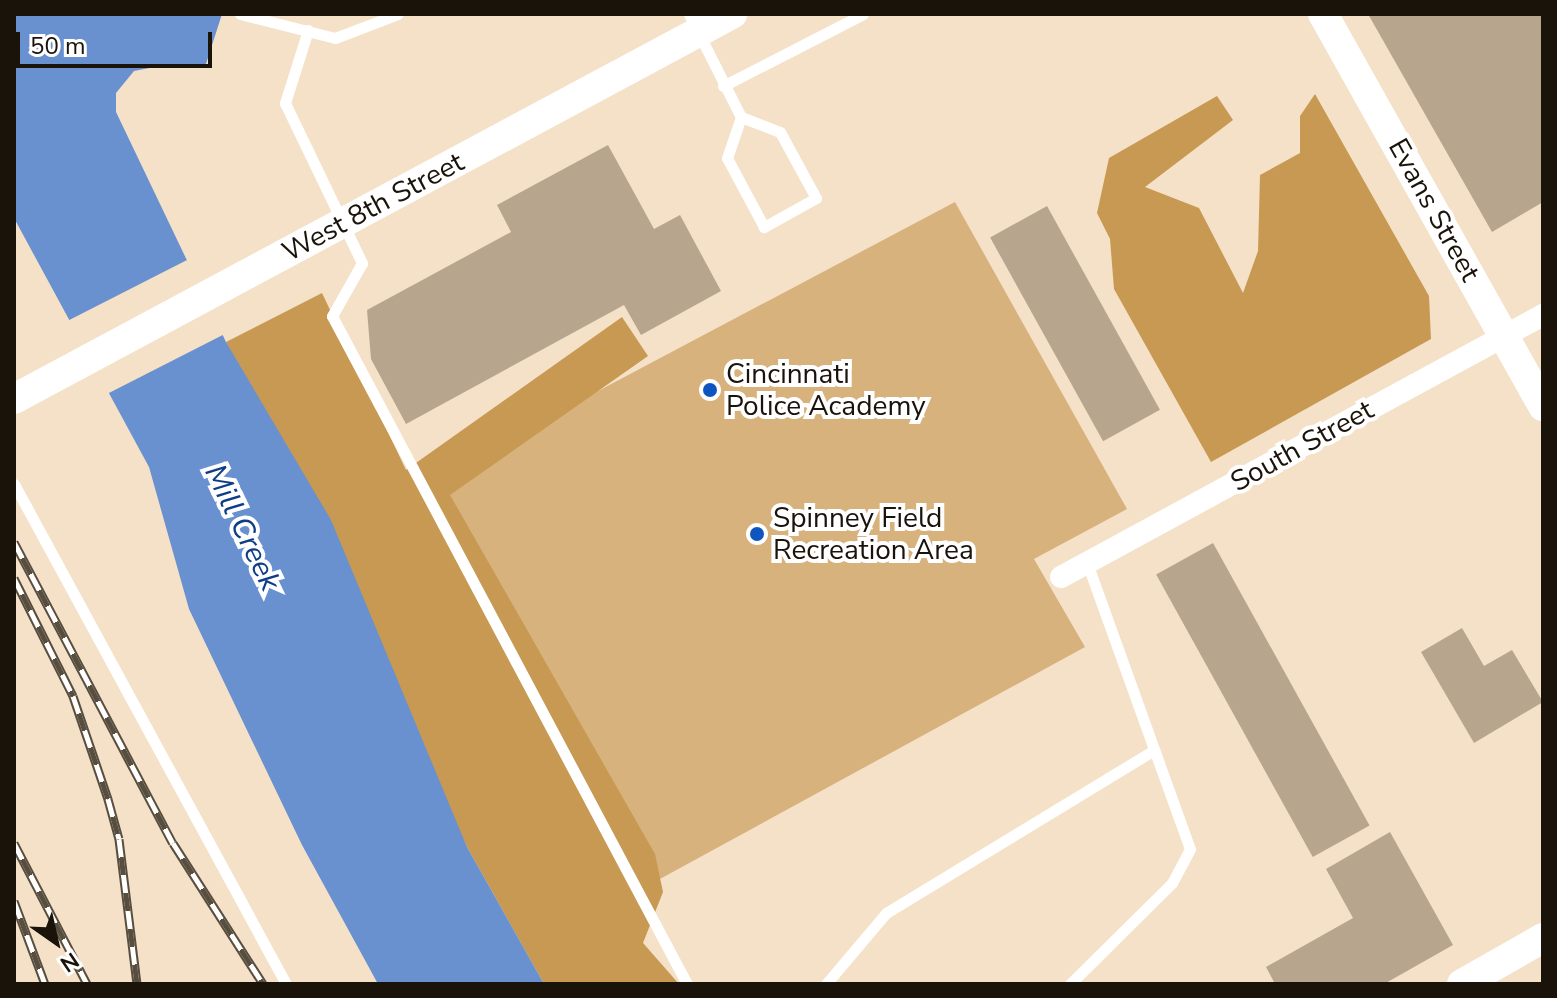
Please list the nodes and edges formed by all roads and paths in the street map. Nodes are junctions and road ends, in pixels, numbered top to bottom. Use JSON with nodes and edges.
{"nodes":[{"id":1,"x":240,"y":14,"type":"edge"},
{"id":2,"x":398,"y":14,"type":"edge"},
{"id":3,"x":689,"y":14,"type":"edge"},
{"id":4,"x":732,"y":14,"type":"edge"},
{"id":5,"x":863,"y":14,"type":"edge"},
{"id":6,"x":1323,"y":14,"type":"edge"},
{"id":7,"x":308,"y":30,"type":"junction"},
{"id":8,"x":723,"y":86,"type":"junction"},
{"id":9,"x":741,"y":117,"type":"junction"},
{"id":10,"x":1543,"y":315,"type":"edge"},
{"id":11,"x":1505,"y":336,"type":"junction"},
{"id":12,"x":14,"y":399,"type":"edge"},
{"id":13,"x":1543,"y":406,"type":"edge"},
{"id":14,"x":14,"y":484,"type":"edge"},
{"id":15,"x":1087,"y":563,"type":"junction"},
{"id":16,"x":1061,"y":577,"type":"dead end"},
{"id":17,"x":1154,"y":750,"type":"junction"},
{"id":18,"x":1543,"y":938,"type":"edge"},
{"id":19,"x":286,"y":984,"type":"edge"},
{"id":20,"x":687,"y":984,"type":"edge"},
{"id":21,"x":826,"y":984,"type":"edge"},
{"id":22,"x":1070,"y":984,"type":"edge"},
{"id":23,"x":1462,"y":984,"type":"edge"}],
"edges":[{"from":1,"to":7,"type":"lane"},
{"from":2,"to":7,"type":"lane"},
{"from":3,"to":8,"type":"lane"},
{"from":4,"to":12,"type":"main road","name":"West 8th Street"},
{"from":5,"to":8,"type":"lane"},
{"from":6,"to":11,"type":"main road","name":"Evans Street"},
{"from":7,"to":20,"type":"lane"},
{"from":8,"to":9,"type":"lane"},
{"from":9,"to":9,"type":"lane"},
{"from":10,"to":11,"type":"street","name":"South Street"},
{"from":11,"to":13,"type":"main road","name":"Evans Street"},
{"from":11,"to":15,"type":"street","name":"South Street"},
{"from":14,"to":19,"type":"lane"},
{"from":15,"to":16,"type":"street","name":"South Street"},
{"from":15,"to":17,"type":"lane"},
{"from":17,"to":21,"type":"lane"},
{"from":17,"to":22,"type":"lane"},
{"from":18,"to":23,"type":"main road"}]}
